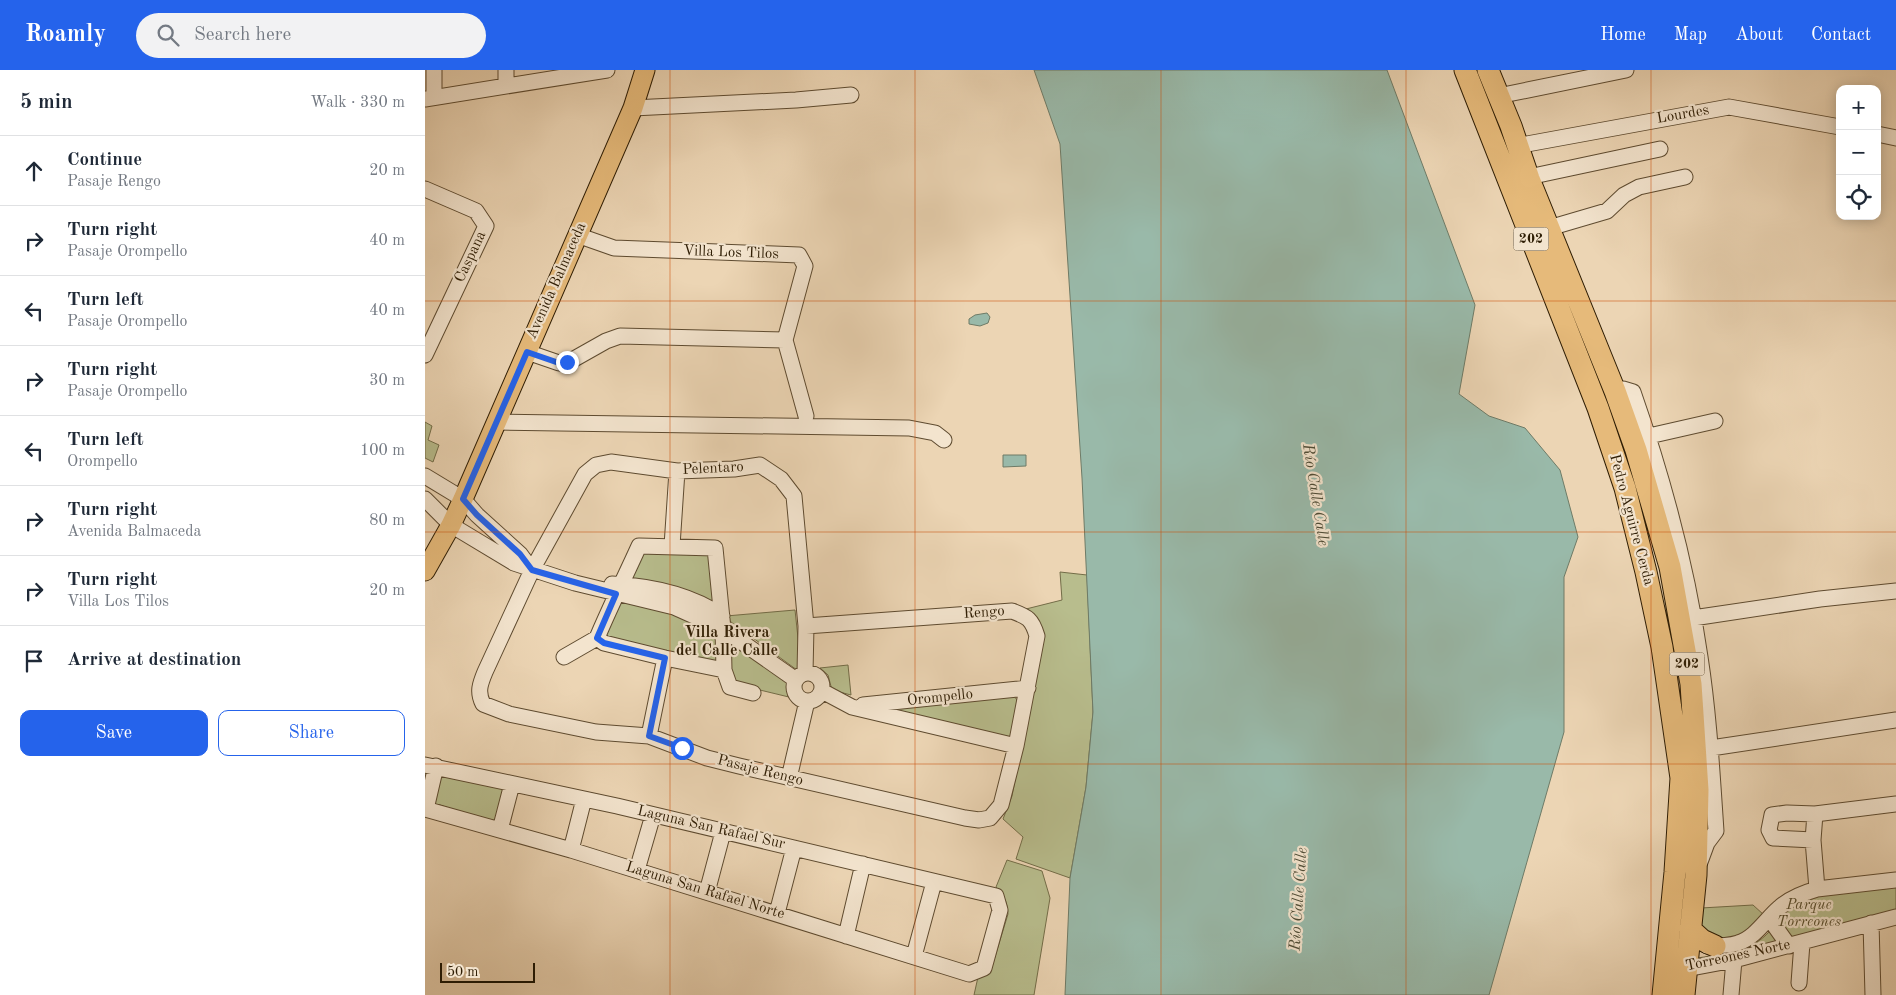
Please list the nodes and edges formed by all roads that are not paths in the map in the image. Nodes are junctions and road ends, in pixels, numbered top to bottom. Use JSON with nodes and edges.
{"nodes":[{"id":1,"x":434,"y":70,"type":"edge"},
{"id":2,"x":506,"y":70,"type":"edge"},
{"id":3,"x":607,"y":70,"type":"edge"},
{"id":4,"x":645,"y":70,"type":"edge"},
{"id":5,"x":1465,"y":70,"type":"edge"},
{"id":6,"x":1488,"y":70,"type":"edge"},
{"id":7,"x":1499,"y":70,"type":"edge"},
{"id":8,"x":1626,"y":70,"type":"edge"},
{"id":9,"x":576,"y":73,"type":"edge"},
{"id":10,"x":506,"y":86,"type":"junction"},
{"id":11,"x":1508,"y":94,"type":"junction"},
{"id":12,"x":851,"y":95,"type":"dead end"},
{"id":13,"x":429,"y":98,"type":"edge"},
{"id":14,"x":633,"y":108,"type":"junction"},
{"id":15,"x":1836,"y":127,"type":"edge"},
{"id":16,"x":1881,"y":135,"type":"edge"},
{"id":17,"x":1896,"y":138,"type":"edge"},
{"id":18,"x":1527,"y":144,"type":"junction"},
{"id":19,"x":1660,"y":148,"type":"dead end"},
{"id":20,"x":1685,"y":176,"type":"dead end"},
{"id":21,"x":1534,"y":177,"type":"junction"},
{"id":22,"x":425,"y":190,"type":"edge"},
{"id":23,"x":1549,"y":228,"type":"junction"},
{"id":24,"x":577,"y":235,"type":"junction"},
{"id":25,"x":785,"y":340,"type":"junction"},
{"id":26,"x":527,"y":352,"type":"junction"},
{"id":27,"x":425,"y":355,"type":"edge"},
{"id":28,"x":1615,"y":391,"type":"junction"},
{"id":29,"x":806,"y":416,"type":"dead end"},
{"id":30,"x":1715,"y":421,"type":"dead end"},
{"id":31,"x":497,"y":422,"type":"junction"},
{"id":32,"x":1649,"y":436,"type":"junction"},
{"id":33,"x":944,"y":440,"type":"dead end"},
{"id":34,"x":677,"y":471,"type":"junction"},
{"id":35,"x":425,"y":476,"type":"edge"},
{"id":36,"x":425,"y":499,"type":"edge"},
{"id":37,"x":463,"y":499,"type":"junction"},
{"id":38,"x":451,"y":525,"type":"junction"},
{"id":39,"x":672,"y":546,"type":"junction"},
{"id":40,"x":532,"y":570,"type":"junction"},
{"id":41,"x":425,"y":571,"type":"edge"},
{"id":42,"x":619,"y":589,"type":"junction"},
{"id":43,"x":1896,"y":591,"type":"edge"},
{"id":44,"x":1693,"y":618,"type":"junction"},
{"id":45,"x":723,"y":623,"type":"junction"},
{"id":46,"x":806,"y":626,"type":"junction"},
{"id":47,"x":597,"y":638,"type":"junction"},
{"id":48,"x":564,"y":657,"type":"dead end"},
{"id":49,"x":665,"y":658,"type":"junction"},
{"id":50,"x":725,"y":670,"type":"junction"},
{"id":51,"x":801,"y":677,"type":"junction"},
{"id":52,"x":1028,"y":688,"type":"junction"},
{"id":53,"x":822,"y":691,"type":"junction"},
{"id":54,"x":753,"y":693,"type":"dead end"},
{"id":55,"x":807,"y":701,"type":"junction"},
{"id":56,"x":852,"y":707,"type":"junction"},
{"id":57,"x":1896,"y":720,"type":"edge"},
{"id":58,"x":649,"y":736,"type":"junction"},
{"id":59,"x":1016,"y":746,"type":"junction"},
{"id":60,"x":1711,"y":748,"type":"junction"},
{"id":61,"x":431,"y":766,"type":"edge"},
{"id":62,"x":789,"y":778,"type":"junction"},
{"id":63,"x":512,"y":784,"type":"junction"},
{"id":64,"x":583,"y":799,"type":"junction"},
{"id":65,"x":1896,"y":804,"type":"edge"},
{"id":66,"x":425,"y":809,"type":"edge"},
{"id":67,"x":1815,"y":814,"type":"junction"},
{"id":68,"x":653,"y":815,"type":"junction"},
{"id":69,"x":500,"y":830,"type":"junction"},
{"id":70,"x":723,"y":832,"type":"junction"},
{"id":71,"x":1813,"y":840,"type":"junction"},
{"id":72,"x":794,"y":848,"type":"junction"},
{"id":73,"x":571,"y":850,"type":"junction"},
{"id":74,"x":863,"y":864,"type":"junction"},
{"id":75,"x":637,"y":870,"type":"junction"},
{"id":76,"x":1695,"y":875,"type":"junction"},
{"id":77,"x":1896,"y":880,"type":"edge"},
{"id":78,"x":934,"y":882,"type":"junction"},
{"id":79,"x":1817,"y":889,"type":"junction"},
{"id":80,"x":707,"y":892,"type":"junction"},
{"id":81,"x":777,"y":913,"type":"junction"},
{"id":82,"x":1896,"y":917,"type":"edge"},
{"id":83,"x":1769,"y":918,"type":"junction"},
{"id":84,"x":1871,"y":922,"type":"junction"},
{"id":85,"x":846,"y":936,"type":"junction"},
{"id":86,"x":1682,"y":940,"type":"junction"},
{"id":87,"x":1795,"y":944,"type":"junction"},
{"id":88,"x":1715,"y":946,"type":"joint"},
{"id":89,"x":914,"y":956,"type":"junction"},
{"id":90,"x":1735,"y":960,"type":"junction"},
{"id":91,"x":984,"y":968,"type":"joint"},
{"id":92,"x":1685,"y":976,"type":"edge"},
{"id":93,"x":1799,"y":983,"type":"dead end"},
{"id":94,"x":1663,"y":995,"type":"edge"},
{"id":95,"x":1731,"y":995,"type":"edge"},
{"id":96,"x":1873,"y":995,"type":"edge"}],
"edges":[{"from":1,"to":13,"type":"street"},
{"from":2,"to":10,"type":"street"},
{"from":3,"to":9,"type":"street"},
{"from":4,"to":14,"type":"main road","name":"Avenida Balmaceda"},
{"from":5,"to":86,"type":"highway","name":"Pedro Aguirre Cerda","number":"202"},
{"from":6,"to":21,"type":"highway","name":"Pedro Aguirre Cerda","number":"202"},
{"from":7,"to":11,"type":"street"},
{"from":8,"to":11,"type":"street"},
{"from":9,"to":10,"type":"street"},
{"from":10,"to":13,"type":"street"},
{"from":11,"to":18,"type":"street"},
{"from":12,"to":14,"type":"street"},
{"from":14,"to":24,"type":"main road","name":"Avenida Balmaceda"},
{"from":15,"to":18,"type":"street","name":"Lourdes"},
{"from":16,"to":17,"type":"street"},
{"from":18,"to":21,"type":"street"},
{"from":19,"to":21,"type":"street"},
{"from":20,"to":23,"type":"street"},
{"from":21,"to":23,"type":"highway","name":"Pedro Aguirre Cerda","number":"202"},
{"from":22,"to":27,"type":"street","name":"Caspana"},
{"from":23,"to":28,"type":"highway","name":"Pedro Aguirre Cerda","number":"202"},
{"from":24,"to":25,"type":"street","name":"Villa Los Tilos"},
{"from":24,"to":26,"type":"main road","name":"Avenida Balmaceda"},
{"from":25,"to":26,"type":"street"},
{"from":25,"to":29,"type":"street"},
{"from":26,"to":31,"type":"main road","name":"Avenida Balmaceda"},
{"from":28,"to":32,"type":"street","name":"Pedro Aguirre Cerda"},
{"from":28,"to":76,"type":"highway","name":"Pedro Aguirre Cerda","number":"202"},
{"from":30,"to":32,"type":"street"},
{"from":31,"to":33,"type":"street"},
{"from":31,"to":37,"type":"main road","name":"Avenida Balmaceda"},
{"from":32,"to":44,"type":"street","name":"Pedro Aguirre Cerda"},
{"from":34,"to":39,"type":"street"},
{"from":34,"to":40,"type":"street","name":"Pelentaro"},
{"from":34,"to":46,"type":"street","name":"Pelentaro"},
{"from":35,"to":37,"type":"street"},
{"from":36,"to":38,"type":"street","name":"Orompello"},
{"from":37,"to":38,"type":"main road","name":"Avenida Balmaceda"},
{"from":37,"to":40,"type":"street"},
{"from":38,"to":40,"type":"street","name":"Orompello"},
{"from":38,"to":41,"type":"main road","name":"Avenida Balmaceda"},
{"from":39,"to":42,"type":"street"},
{"from":39,"to":45,"type":"street"},
{"from":40,"to":42,"type":"street","name":"Orompello"},
{"from":40,"to":58,"type":"street","name":"Pasaje Rengo"},
{"from":42,"to":45,"type":"street","name":"Orompello"},
{"from":42,"to":47,"type":"street"},
{"from":43,"to":44,"type":"street"},
{"from":44,"to":60,"type":"street","name":"Pedro Aguirre Cerda"},
{"from":45,"to":50,"type":"street"},
{"from":45,"to":51,"type":"street","name":"Orompello"},
{"from":46,"to":51,"type":"street","name":"Pelentaro"},
{"from":46,"to":52,"type":"street","name":"Rengo"},
{"from":47,"to":48,"type":"street"},
{"from":47,"to":49,"type":"street"},
{"from":49,"to":50,"type":"street"},
{"from":49,"to":58,"type":"street"},
{"from":50,"to":54,"type":"street"},
{"from":51,"to":53,"type":"street","name":"Orompello"},
{"from":51,"to":55,"type":"street"},
{"from":52,"to":56,"type":"street","name":"Orompello"},
{"from":52,"to":59,"type":"street","name":"Rengo"},
{"from":53,"to":55,"type":"street"},
{"from":53,"to":56,"type":"street","name":"Orompello"},
{"from":55,"to":62,"type":"street"},
{"from":56,"to":59,"type":"street","name":"Orompello"},
{"from":57,"to":60,"type":"street"},
{"from":58,"to":62,"type":"street","name":"Pasaje Rengo"},
{"from":59,"to":62,"type":"street","name":"Pasaje Rengo"},
{"from":60,"to":76,"type":"street","name":"Pedro Aguirre Cerda"},
{"from":61,"to":63,"type":"street","name":"Laguna San Rafael Sur"},
{"from":61,"to":66,"type":"street"},
{"from":63,"to":64,"type":"street","name":"Laguna San Rafael Sur"},
{"from":63,"to":69,"type":"street"},
{"from":64,"to":68,"type":"street","name":"Laguna San Rafael Sur"},
{"from":64,"to":73,"type":"street"},
{"from":65,"to":67,"type":"street"},
{"from":66,"to":69,"type":"street","name":"Laguna San Rafael Norte"},
{"from":67,"to":71,"type":"street"},
{"from":67,"to":71,"type":"street"},
{"from":68,"to":70,"type":"street","name":"Laguna San Rafael Sur"},
{"from":68,"to":75,"type":"street"},
{"from":69,"to":73,"type":"street","name":"Laguna San Rafael Norte"},
{"from":70,"to":72,"type":"street","name":"Laguna San Rafael Sur"},
{"from":70,"to":80,"type":"street"},
{"from":71,"to":79,"type":"street"},
{"from":72,"to":74,"type":"street","name":"Laguna San Rafael Sur"},
{"from":72,"to":81,"type":"street"},
{"from":73,"to":75,"type":"street","name":"Laguna San Rafael Norte"},
{"from":74,"to":78,"type":"street","name":"Laguna San Rafael Sur"},
{"from":74,"to":85,"type":"street"},
{"from":75,"to":80,"type":"street","name":"Laguna San Rafael Norte"},
{"from":76,"to":86,"type":"highway","name":"Pedro Aguirre Cerda","number":"202"},
{"from":77,"to":79,"type":"street"},
{"from":78,"to":89,"type":"street"},
{"from":78,"to":91,"type":"street","name":"Laguna San Rafael Sur"},
{"from":79,"to":83,"type":"street"},
{"from":80,"to":81,"type":"street","name":"Laguna San Rafael Norte"},
{"from":81,"to":85,"type":"street","name":"Laguna San Rafael Norte"},
{"from":82,"to":84,"type":"street","name":"Torreones Norte"},
{"from":83,"to":87,"type":"street"},
{"from":83,"to":88,"type":"street"},
{"from":84,"to":87,"type":"street","name":"Torreones Norte"},
{"from":84,"to":96,"type":"street"},
{"from":85,"to":89,"type":"street","name":"Laguna San Rafael Norte"},
{"from":86,"to":88,"type":"highway"},
{"from":86,"to":92,"type":"highway","name":"Pedro Aguirre Cerda","number":"202"},
{"from":87,"to":90,"type":"street","name":"Torreones Norte"},
{"from":87,"to":93,"type":"street"},
{"from":89,"to":91,"type":"street","name":"Laguna San Rafael Norte"},
{"from":90,"to":92,"type":"street","name":"Torreones Norte"},
{"from":90,"to":95,"type":"street"},
{"from":92,"to":94,"type":"highway","name":"Pedro Aguirre Cerda","number":"202"}]}
